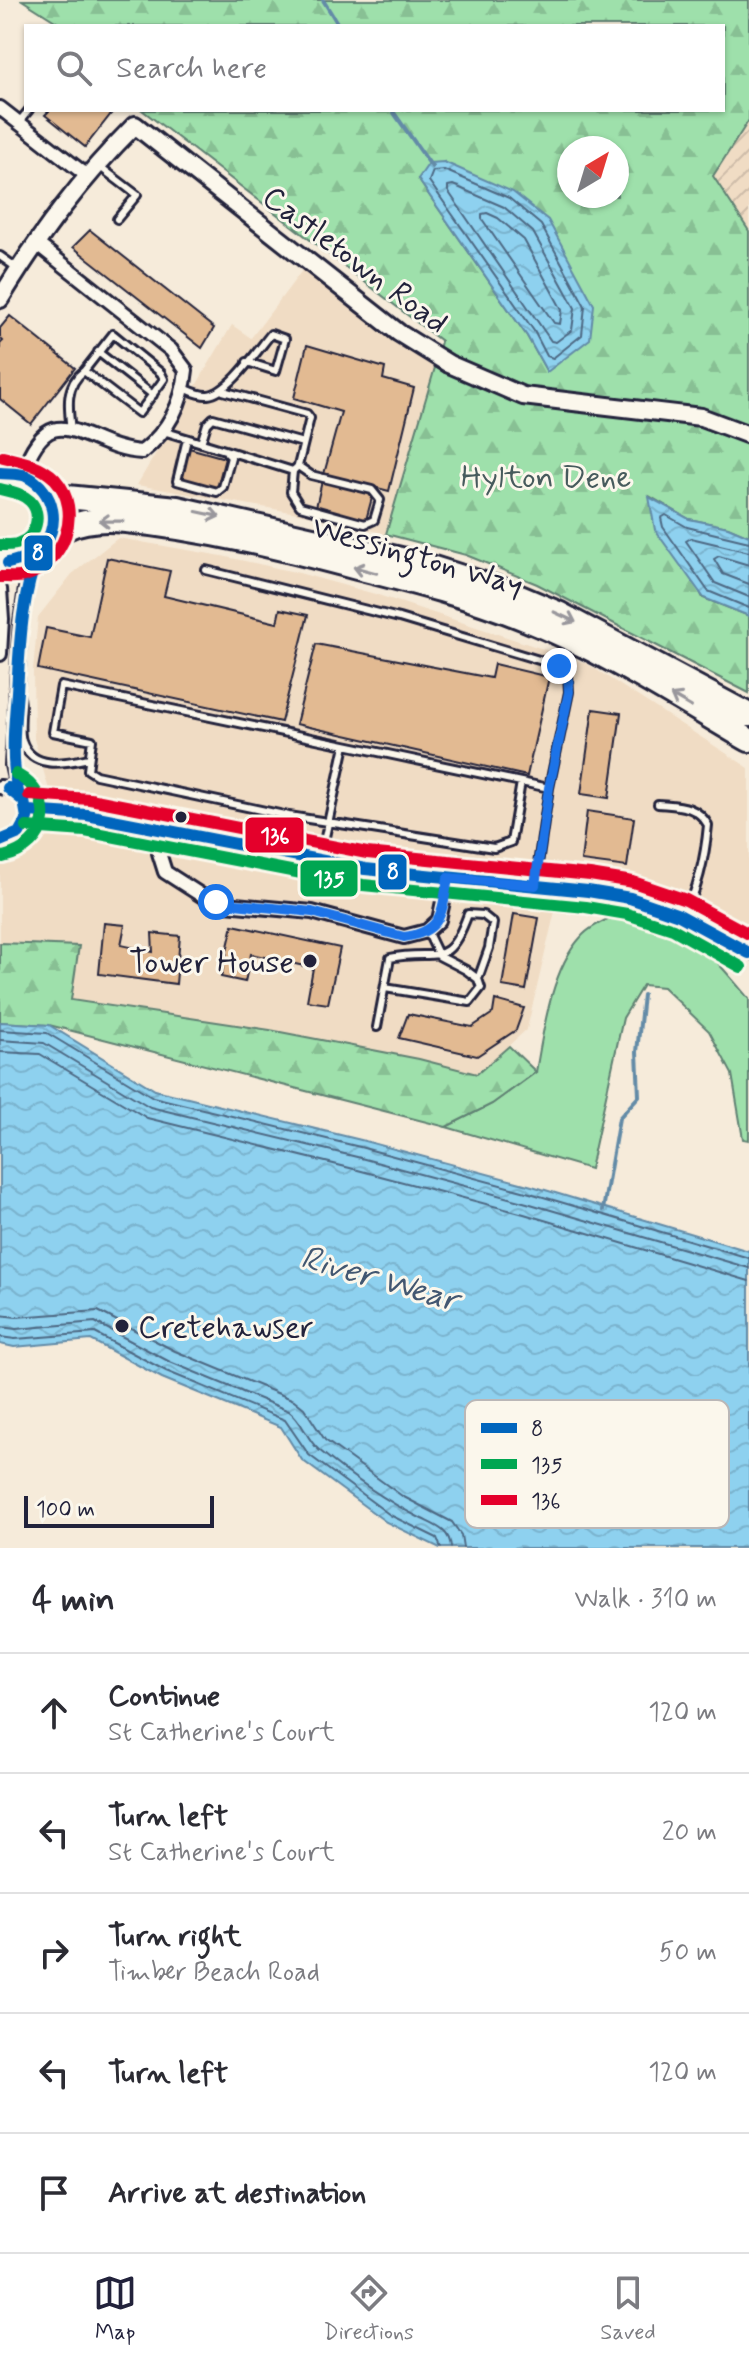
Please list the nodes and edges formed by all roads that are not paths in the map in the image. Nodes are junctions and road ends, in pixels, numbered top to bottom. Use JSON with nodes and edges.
{"nodes":[{"id":1,"x":0,"y":108,"type":"edge"},
{"id":2,"x":27,"y":112,"type":"edge"},
{"id":3,"x":19,"y":122,"type":"junction"},
{"id":4,"x":91,"y":169,"type":"junction"},
{"id":5,"x":117,"y":219,"type":"dead end"},
{"id":6,"x":36,"y":243,"type":"junction"},
{"id":7,"x":0,"y":256,"type":"edge"},
{"id":8,"x":18,"y":269,"type":"junction"},
{"id":9,"x":0,"y":299,"type":"edge"},
{"id":10,"x":98,"y":352,"type":"junction"},
{"id":11,"x":247,"y":362,"type":"junction"},
{"id":12,"x":84,"y":371,"type":"junction"},
{"id":13,"x":184,"y":388,"type":"junction"},
{"id":14,"x":223,"y":391,"type":"junction"},
{"id":15,"x":153,"y":395,"type":"junction"},
{"id":16,"x":71,"y":430,"type":"junction"},
{"id":17,"x":163,"y":431,"type":"junction"},
{"id":18,"x":749,"y":435,"type":"edge"},
{"id":19,"x":187,"y":439,"type":"junction"},
{"id":20,"x":201,"y":443,"type":"junction"},
{"id":21,"x":303,"y":443,"type":"junction"},
{"id":22,"x":226,"y":451,"type":"junction"},
{"id":23,"x":295,"y":468,"type":"junction"},
{"id":24,"x":11,"y":474,"type":"edge"},
{"id":25,"x":47,"y":495,"type":"junction"},
{"id":26,"x":43,"y":546,"type":"junction"},
{"id":27,"x":0,"y":561,"type":"edge"},
{"id":28,"x":206,"y":570,"type":"dead end"},
{"id":29,"x":0,"y":589,"type":"edge"},
{"id":30,"x":0,"y":654,"type":"edge"},
{"id":31,"x":16,"y":682,"type":"junction"},
{"id":32,"x":749,"y":715,"type":"edge"},
{"id":33,"x":749,"y":740,"type":"edge"},
{"id":34,"x":345,"y":745,"type":"junction"},
{"id":35,"x":89,"y":758,"type":"junction"},
{"id":36,"x":521,"y":782,"type":"junction"},
{"id":37,"x":0,"y":787,"type":"edge"},
{"id":38,"x":549,"y":788,"type":"junction"},
{"id":39,"x":18,"y":792,"type":"junction"},
{"id":40,"x":658,"y":804,"type":"dead end"},
{"id":41,"x":28,"y":811,"type":"junction"},
{"id":42,"x":327,"y":822,"type":"junction"},
{"id":43,"x":162,"y":828,"type":"junction"},
{"id":44,"x":0,"y":841,"type":"edge"},
{"id":45,"x":320,"y":860,"type":"junction"},
{"id":46,"x":448,"y":878,"type":"junction"},
{"id":47,"x":535,"y":885,"type":"junction"},
{"id":48,"x":684,"y":916,"type":"junction"},
{"id":49,"x":427,"y":931,"type":"junction"},
{"id":50,"x":749,"y":953,"type":"edge"},
{"id":51,"x":439,"y":956,"type":"junction"},
{"id":52,"x":478,"y":979,"type":"junction"},
{"id":53,"x":385,"y":988,"type":"junction"},
{"id":54,"x":377,"y":1027,"type":"dead end"}],
"edges":[{"from":1,"to":3,"type":"street"},
{"from":2,"to":3,"type":"lane"},
{"from":3,"to":4,"type":"street"},
{"from":4,"to":5,"type":"lane"},
{"from":4,"to":6,"type":"street"},
{"from":4,"to":18,"type":"street","name":"Castletown Road"},
{"from":6,"to":8,"type":"street"},
{"from":6,"to":13,"type":"street"},
{"from":7,"to":8,"type":"lane"},
{"from":8,"to":9,"type":"street"},
{"from":10,"to":12,"type":"lane"},
{"from":10,"to":15,"type":"lane"},
{"from":10,"to":15,"type":"lane"},
{"from":11,"to":11,"type":"lane"},
{"from":11,"to":14,"type":"lane"},
{"from":12,"to":15,"type":"lane"},
{"from":12,"to":16,"type":"lane"},
{"from":13,"to":14,"type":"lane"},
{"from":13,"to":17,"type":"street"},
{"from":14,"to":21,"type":"lane"},
{"from":16,"to":17,"type":"street"},
{"from":16,"to":24,"type":"street"},
{"from":17,"to":19,"type":"lane"},
{"from":19,"to":20,"type":"lane"},
{"from":19,"to":22,"type":"lane"},
{"from":20,"to":21,"type":"lane"},
{"from":20,"to":22,"type":"lane"},
{"from":21,"to":23,"type":"lane"},
{"from":22,"to":23,"type":"lane"},
{"from":23,"to":23,"type":"lane"},
{"from":24,"to":25,"type":"highway"},
{"from":25,"to":26,"type":"highway"},
{"from":25,"to":32,"type":"highway","name":"Wessington Way","one_way":true},
{"from":26,"to":27,"type":"highway","name":"Wessington Way"},
{"from":26,"to":31,"type":"street"},
{"from":33,"to":26,"type":"highway","name":"Wessington Way","one_way":true},
{"from":28,"to":38,"type":"lane"},
{"from":29,"to":30,"type":"street"},
{"from":31,"to":35,"type":"lane"},
{"from":31,"to":39,"type":"street"},
{"from":34,"to":35,"type":"lane"},
{"from":34,"to":36,"type":"lane"},
{"from":34,"to":42,"type":"lane"},
{"from":35,"to":42,"type":"lane"},
{"from":36,"to":38,"type":"lane"},
{"from":36,"to":42,"type":"lane"},
{"from":37,"to":39,"type":"street"},
{"from":38,"to":47,"type":"lane"},
{"from":39,"to":41,"type":"street"},
{"from":40,"to":48,"type":"lane"},
{"from":41,"to":43,"type":"street"},
{"from":41,"to":44,"type":"street"},
{"from":42,"to":45,"type":"lane"},
{"from":43,"to":45,"type":"street"},
{"from":43,"to":49,"type":"street"},
{"from":45,"to":46,"type":"street"},
{"from":46,"to":47,"type":"street"},
{"from":46,"to":49,"type":"street"},
{"from":47,"to":48,"type":"street"},
{"from":48,"to":50,"type":"street"},
{"from":49,"to":51,"type":"lane"},
{"from":51,"to":52,"type":"lane"},
{"from":51,"to":52,"type":"lane"},
{"from":51,"to":53,"type":"lane"},
{"from":52,"to":53,"type":"lane"},
{"from":53,"to":54,"type":"lane"}]}
